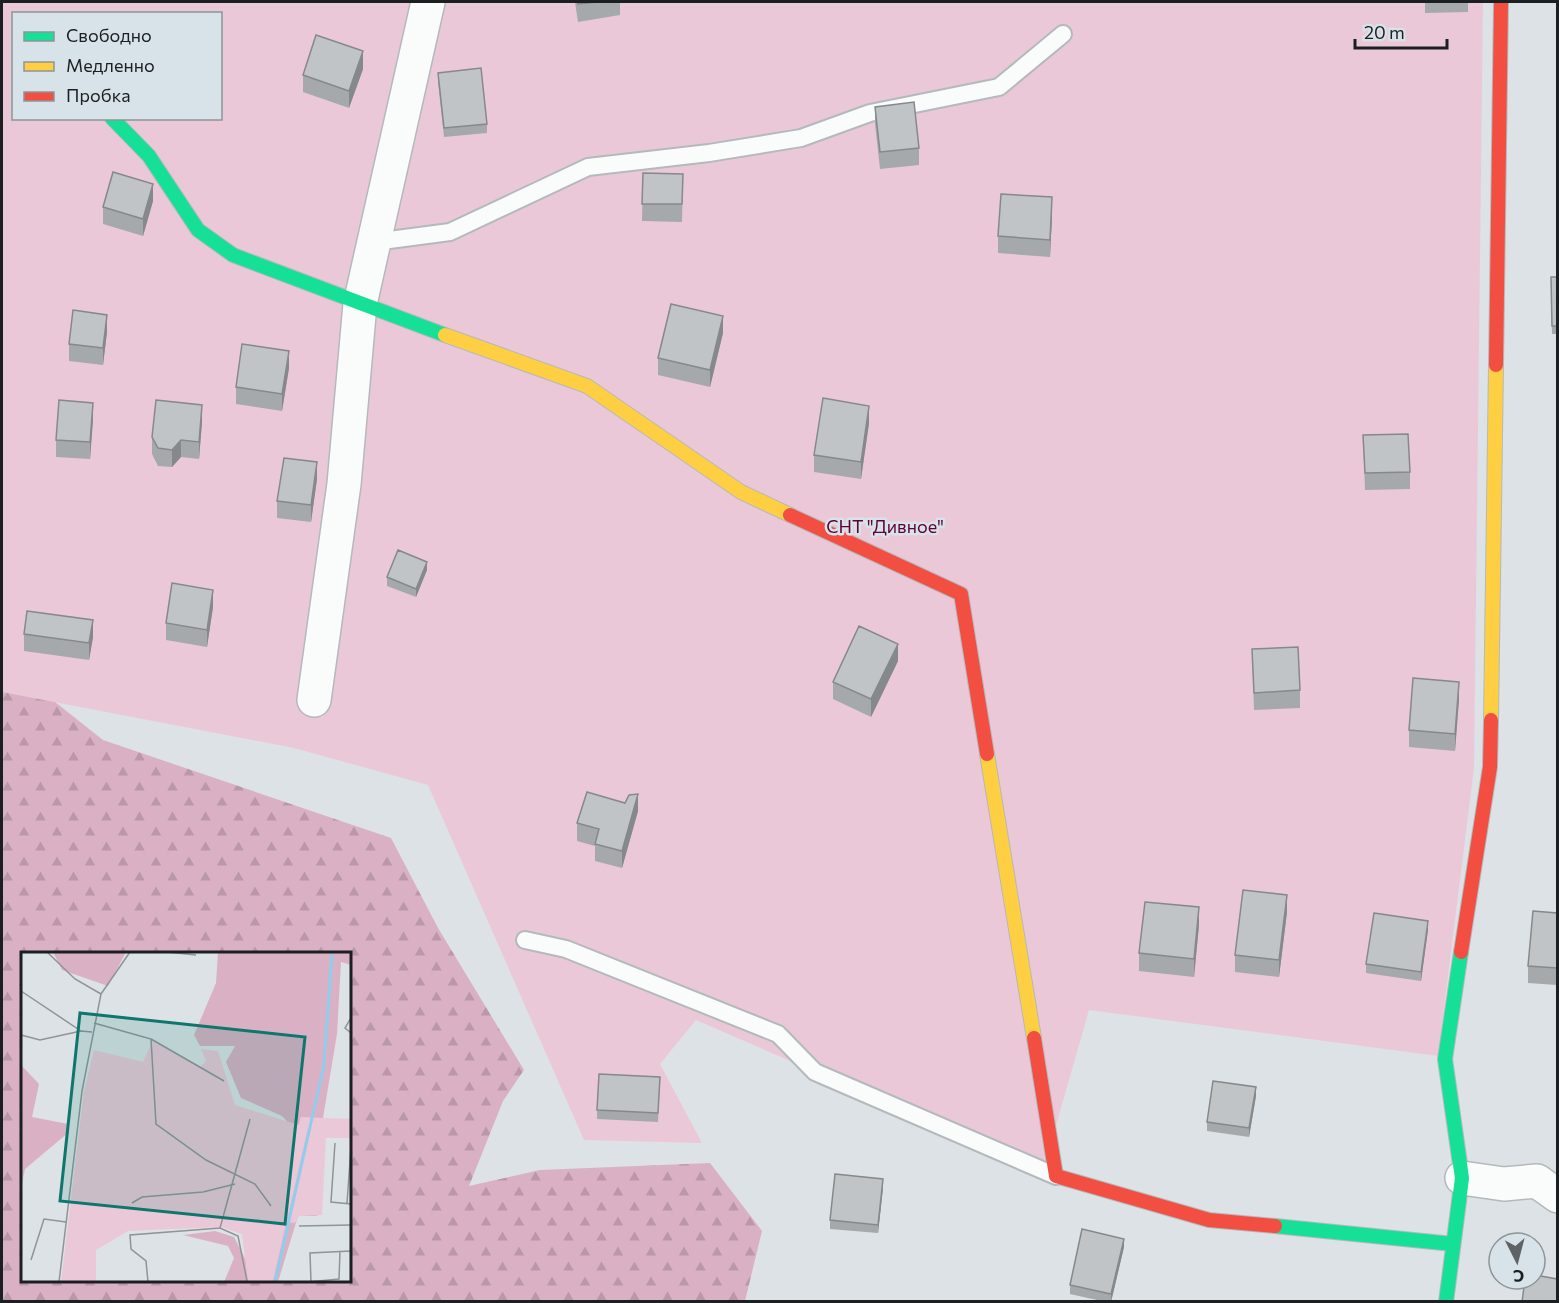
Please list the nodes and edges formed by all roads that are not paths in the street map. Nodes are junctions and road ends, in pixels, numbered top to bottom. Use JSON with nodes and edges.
{"nodes":[{"id":1,"x":428,"y":2,"type":"edge"},
{"id":2,"x":1501,"y":2,"type":"edge"},
{"id":3,"x":1063,"y":34,"type":"dead end"},
{"id":4,"x":114,"y":120,"type":"edge"},
{"id":5,"x":374,"y":242,"type":"junction"},
{"id":6,"x":360,"y":304,"type":"junction"},
{"id":7,"x":314,"y":700,"type":"dead end"},
{"id":8,"x":525,"y":940,"type":"dead end"},
{"id":9,"x":1056,"y":1176,"type":"junction"},
{"id":10,"x":1462,"y":1178,"type":"junction"},
{"id":11,"x":1550,"y":1184,"type":"edge"},
{"id":12,"x":1454,"y":1244,"type":"junction"},
{"id":13,"x":1446,"y":1302,"type":"edge"}],
"edges":[{"from":1,"to":5,"type":"street"},
{"from":2,"to":10,"type":"street"},
{"from":3,"to":5,"type":"lane"},
{"from":4,"to":6,"type":"street"},
{"from":5,"to":6,"type":"street"},
{"from":6,"to":7,"type":"street"},
{"from":6,"to":9,"type":"street"},
{"from":8,"to":9,"type":"lane"},
{"from":9,"to":12,"type":"street"},
{"from":10,"to":11,"type":"street"},
{"from":10,"to":12,"type":"street"},
{"from":12,"to":13,"type":"street"}]}
